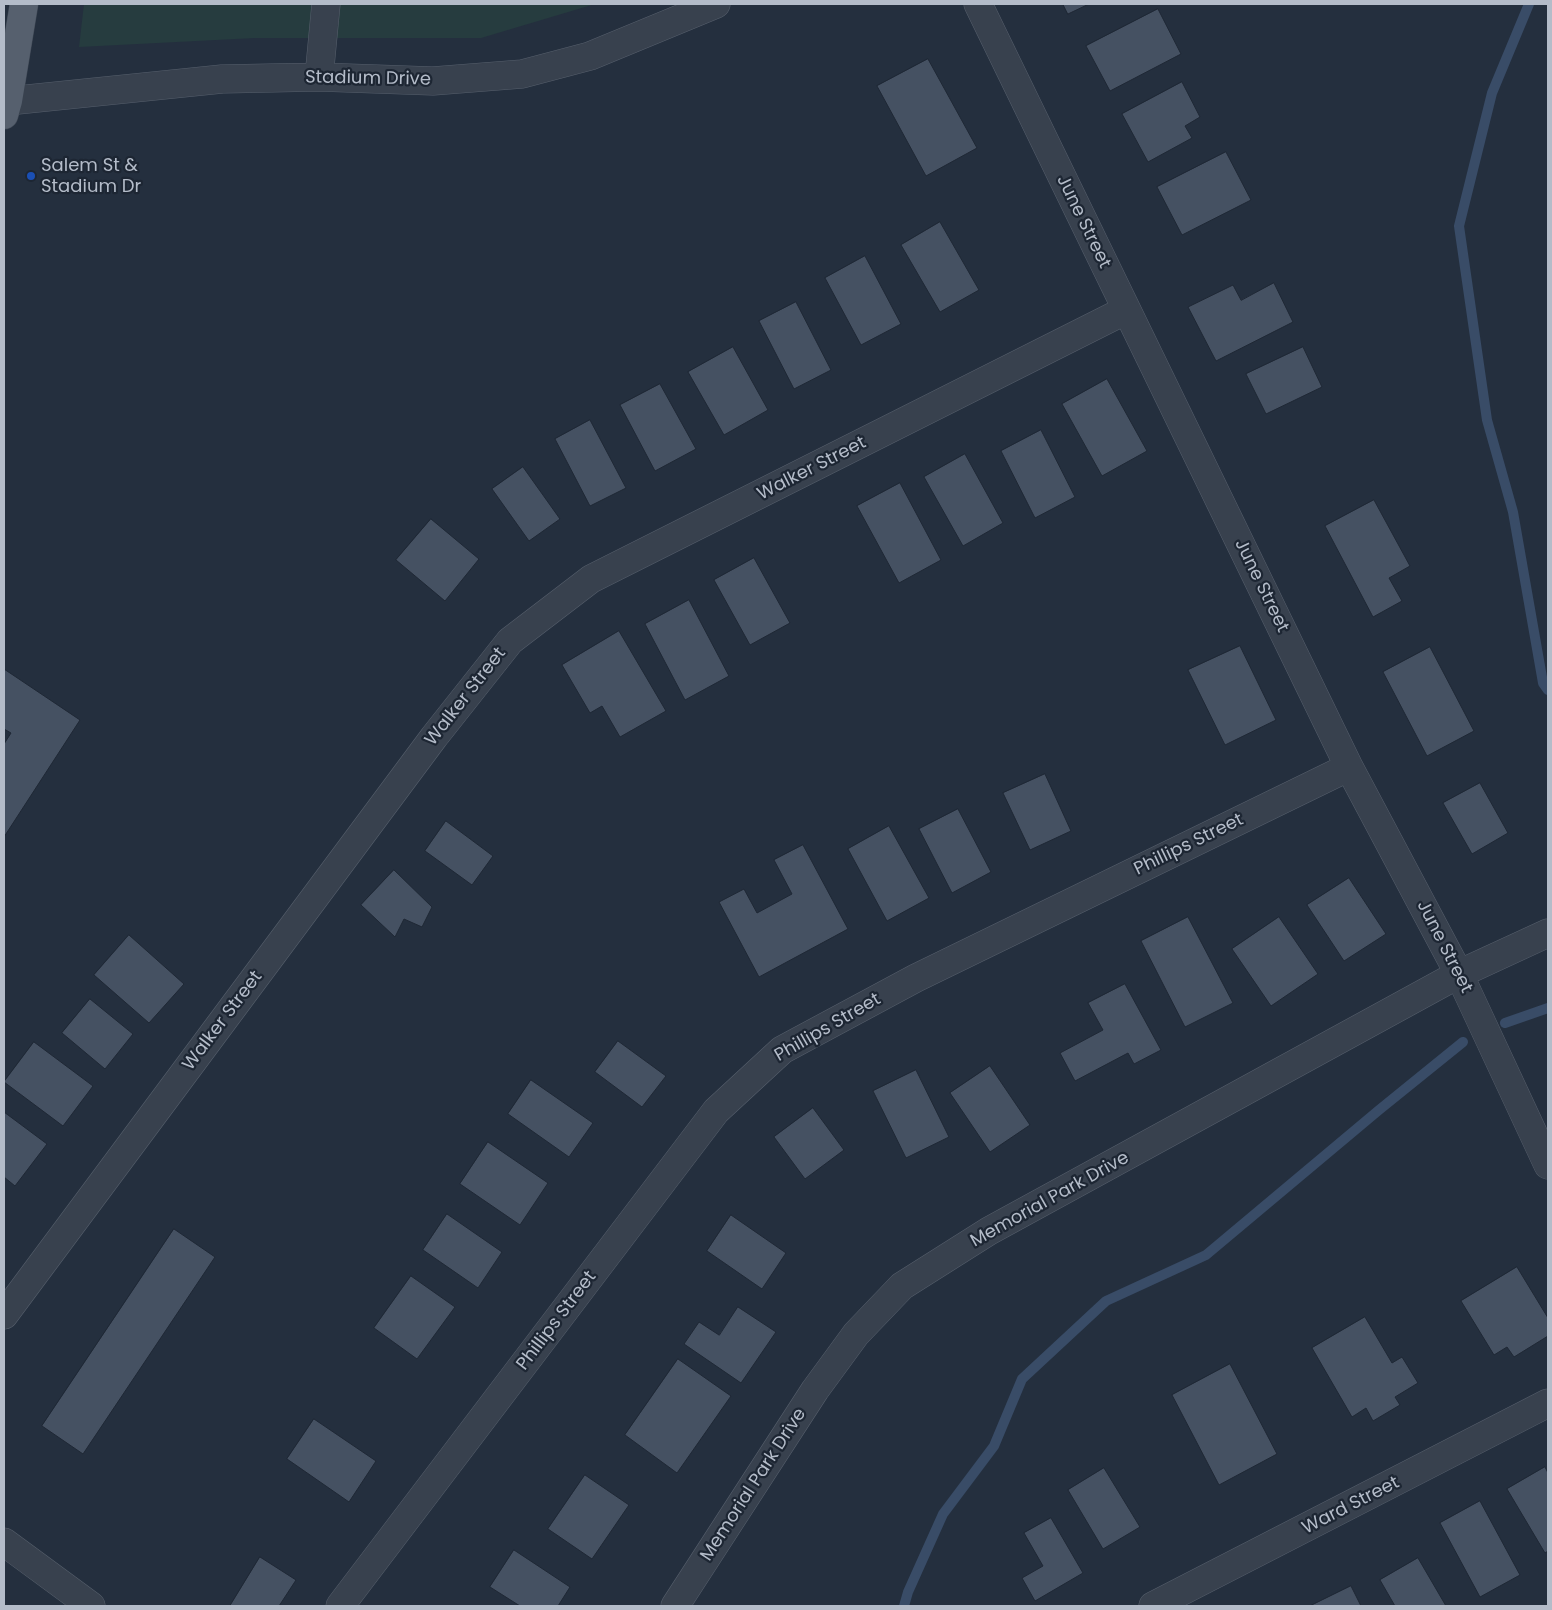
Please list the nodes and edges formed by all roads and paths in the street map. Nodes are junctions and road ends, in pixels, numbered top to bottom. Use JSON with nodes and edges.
{"nodes":[{"id":1,"x":24,"y":4,"type":"edge"},
{"id":2,"x":326,"y":4,"type":"edge"},
{"id":3,"x":716,"y":4,"type":"edge"},
{"id":4,"x":978,"y":4,"type":"edge"},
{"id":5,"x":320,"y":77,"type":"junction"},
{"id":6,"x":6,"y":108,"type":"edge"},
{"id":7,"x":1126,"y":310,"type":"junction"},
{"id":8,"x":1349,"y":767,"type":"junction"},
{"id":9,"x":1548,"y":933,"type":"edge"},
{"id":10,"x":1459,"y":974,"type":"junction"},
{"id":11,"x":1548,"y":1165,"type":"edge"},
{"id":12,"x":4,"y":1315,"type":"edge"},
{"id":13,"x":1548,"y":1403,"type":"edge"},
{"id":14,"x":4,"y":1542,"type":"edge"},
{"id":15,"x":91,"y":1606,"type":"edge"},
{"id":16,"x":340,"y":1606,"type":"edge"},
{"id":17,"x":675,"y":1606,"type":"edge"},
{"id":18,"x":1154,"y":1606,"type":"edge"}],
"edges":[{"from":1,"to":6,"type":"main road"},
{"from":2,"to":5,"type":"street"},
{"from":3,"to":5,"type":"street","name":"Stadium Drive"},
{"from":4,"to":7,"type":"street","name":"June Street"},
{"from":5,"to":6,"type":"street","name":"Stadium Drive"},
{"from":7,"to":8,"type":"street","name":"June Street"},
{"from":7,"to":12,"type":"street","name":"Walker Street"},
{"from":8,"to":10,"type":"street","name":"June Street"},
{"from":8,"to":16,"type":"street","name":"Phillips Street"},
{"from":9,"to":10,"type":"street","name":"Memorial Park Drive"},
{"from":10,"to":11,"type":"street","name":"June Street"},
{"from":10,"to":17,"type":"street","name":"Memorial Park Drive"},
{"from":13,"to":18,"type":"street","name":"Ward Street"},
{"from":14,"to":15,"type":"street"}]}
